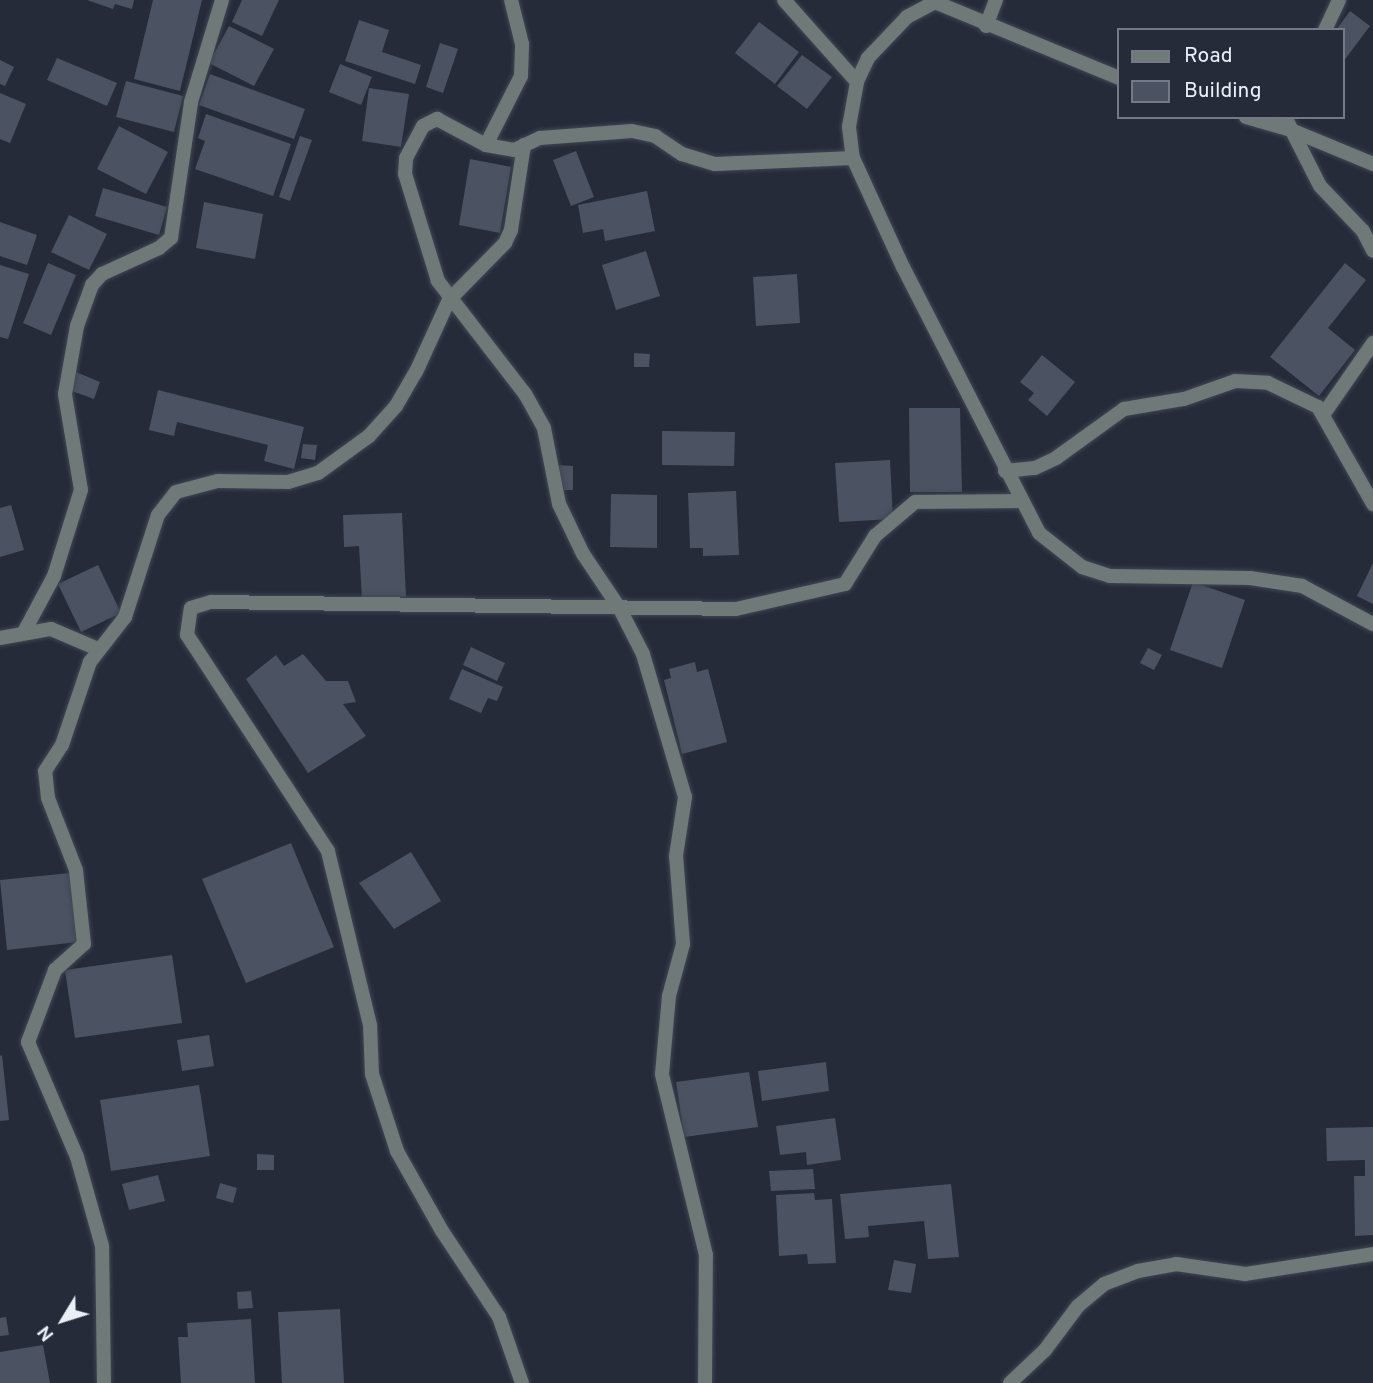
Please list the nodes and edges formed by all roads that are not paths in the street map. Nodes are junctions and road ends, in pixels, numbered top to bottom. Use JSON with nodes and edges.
{"nodes":[{"id":1,"x":222,"y":0,"type":"edge"},
{"id":2,"x":510,"y":0,"type":"edge"},
{"id":3,"x":784,"y":0,"type":"edge"},
{"id":4,"x":996,"y":0,"type":"edge"},
{"id":5,"x":1339,"y":0,"type":"edge"},
{"id":6,"x":933,"y":1,"type":"edge"},
{"id":7,"x":986,"y":26,"type":"junction"},
{"id":8,"x":1326,"y":28,"type":"edge"},
{"id":9,"x":1118,"y":78,"type":"edge"},
{"id":10,"x":857,"y":82,"type":"junction"},
{"id":11,"x":1259,"y":119,"type":"edge"},
{"id":12,"x":1288,"y":123,"type":"edge"},
{"id":13,"x":486,"y":145,"type":"junction"},
{"id":14,"x":524,"y":145,"type":"junction"},
{"id":15,"x":853,"y":158,"type":"junction"},
{"id":16,"x":1373,"y":164,"type":"edge"},
{"id":17,"x":1373,"y":251,"type":"edge"},
{"id":18,"x":449,"y":300,"type":"junction"},
{"id":19,"x":1373,"y":343,"type":"edge"},
{"id":20,"x":1323,"y":415,"type":"junction"},
{"id":21,"x":1005,"y":471,"type":"junction"},
{"id":22,"x":1020,"y":501,"type":"junction"},
{"id":23,"x":1373,"y":504,"type":"edge"},
{"id":24,"x":620,"y":609,"type":"junction"},
{"id":25,"x":1373,"y":624,"type":"edge"},
{"id":26,"x":24,"y":632,"type":"junction"},
{"id":27,"x":0,"y":638,"type":"edge"},
{"id":28,"x":98,"y":649,"type":"junction"},
{"id":29,"x":1373,"y":1254,"type":"edge"},
{"id":30,"x":104,"y":1383,"type":"edge"},
{"id":31,"x":522,"y":1383,"type":"edge"},
{"id":32,"x":705,"y":1383,"type":"edge"},
{"id":33,"x":1010,"y":1383,"type":"edge"}],
"edges":[{"from":1,"to":26,"type":"street"},
{"from":2,"to":13,"type":"street"},
{"from":3,"to":10,"type":"street"},
{"from":4,"to":7,"type":"street"},
{"from":5,"to":8,"type":"street"},
{"from":6,"to":7,"type":"street"},
{"from":6,"to":10,"type":"street"},
{"from":7,"to":9,"type":"street"},
{"from":10,"to":15,"type":"street"},
{"from":11,"to":12,"type":"street"},
{"from":12,"to":16,"type":"street"},
{"from":12,"to":17,"type":"street"},
{"from":13,"to":14,"type":"street"},
{"from":13,"to":18,"type":"street"},
{"from":14,"to":15,"type":"street"},
{"from":14,"to":18,"type":"street"},
{"from":15,"to":21,"type":"street"},
{"from":18,"to":24,"type":"street"},
{"from":18,"to":28,"type":"street"},
{"from":19,"to":20,"type":"street"},
{"from":20,"to":21,"type":"street"},
{"from":20,"to":23,"type":"street"},
{"from":21,"to":22,"type":"street"},
{"from":22,"to":24,"type":"street"},
{"from":22,"to":25,"type":"street"},
{"from":24,"to":31,"type":"street"},
{"from":24,"to":32,"type":"street"},
{"from":26,"to":27,"type":"street"},
{"from":26,"to":28,"type":"street"},
{"from":28,"to":30,"type":"street"},
{"from":29,"to":33,"type":"street"}]}
